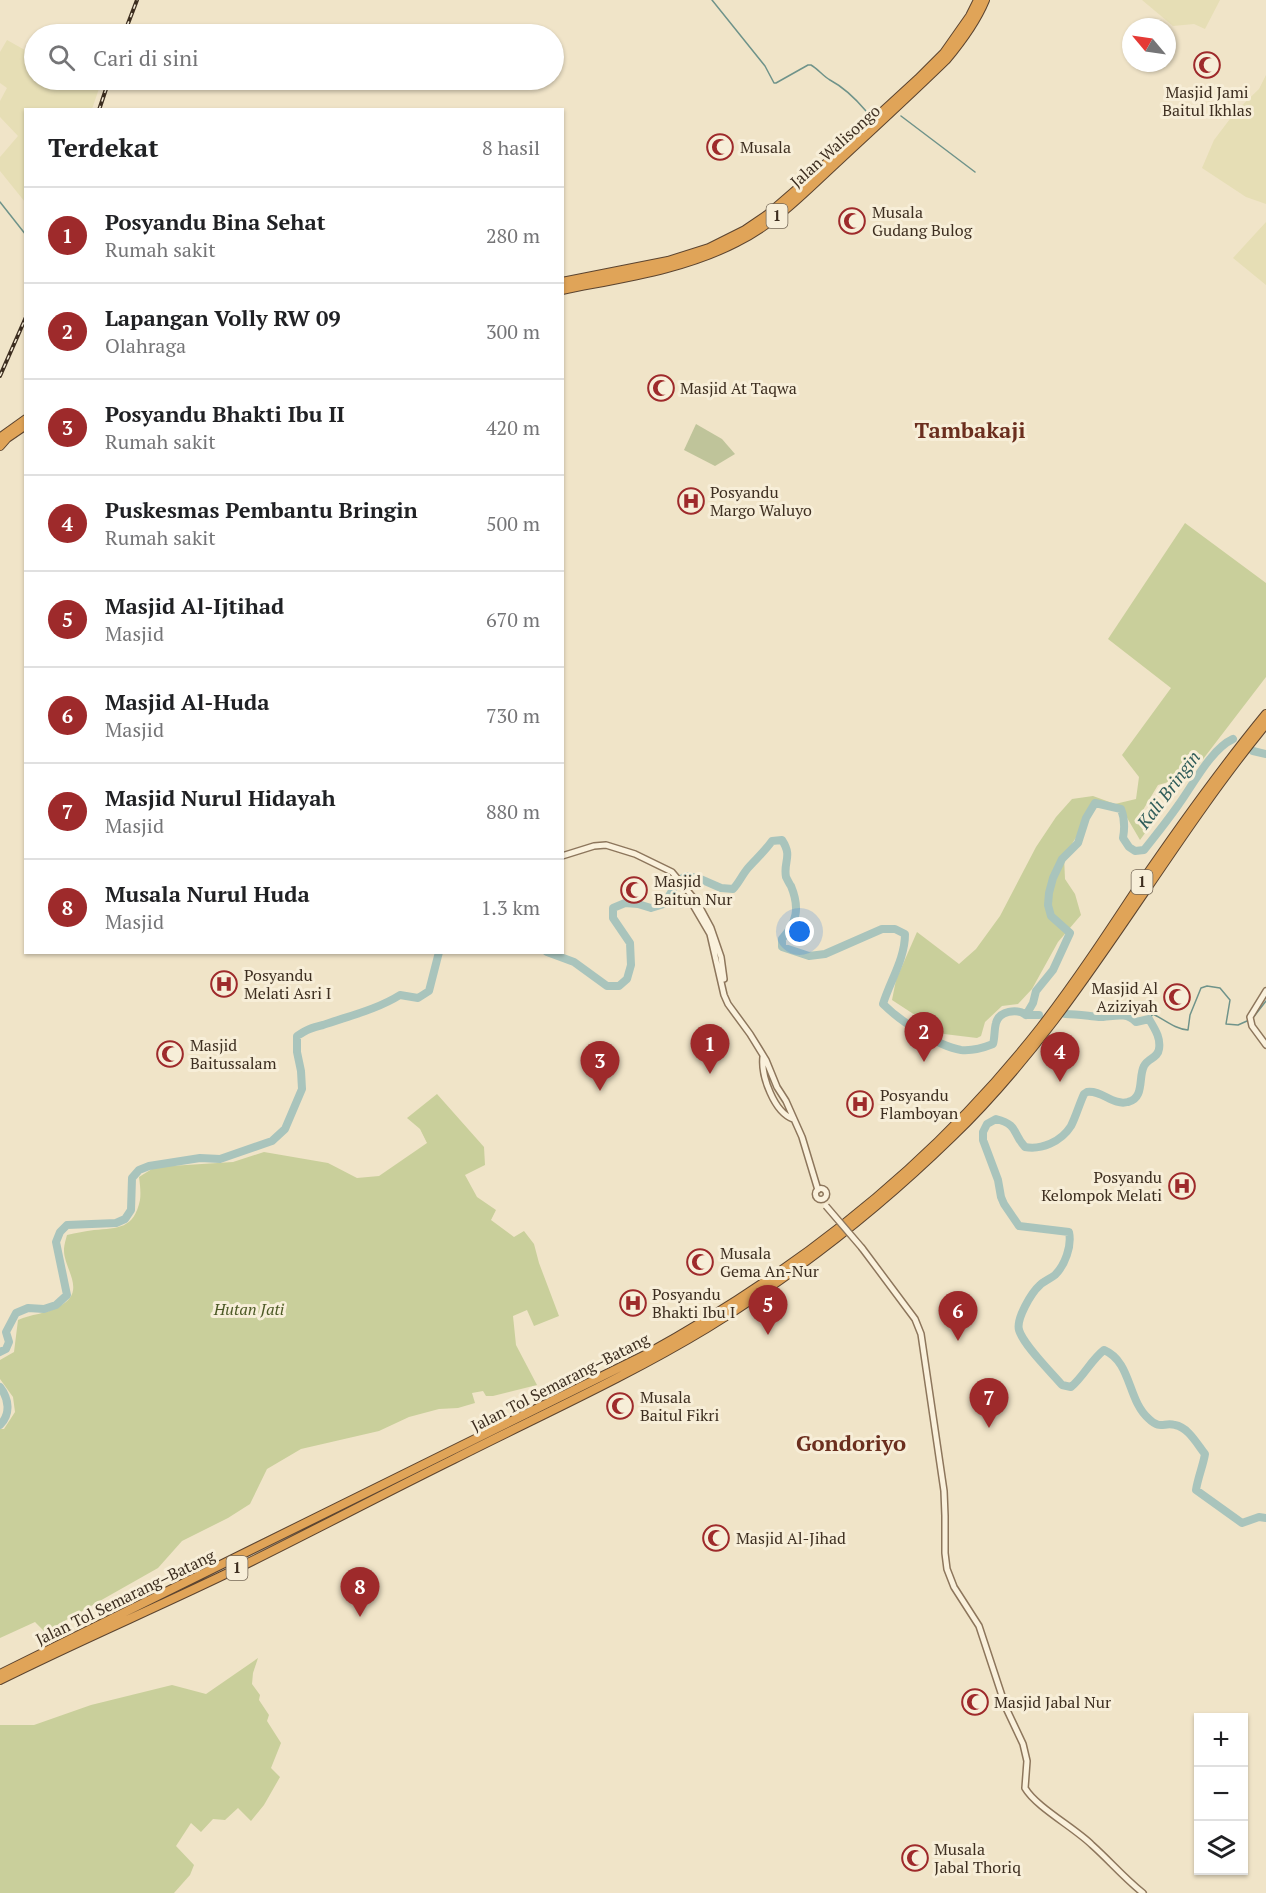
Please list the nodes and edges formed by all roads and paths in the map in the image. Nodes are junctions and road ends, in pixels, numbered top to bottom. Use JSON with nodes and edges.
{"nodes":[{"id":1,"x":978,"y":0,"type":"edge"},
{"id":2,"x":985,"y":0,"type":"edge"},
{"id":3,"x":564,"y":282,"type":"edge"},
{"id":4,"x":564,"y":290,"type":"edge"},
{"id":5,"x":24,"y":420,"type":"edge"},
{"id":6,"x":24,"y":426,"type":"edge"},
{"id":7,"x":0,"y":439,"type":"edge"},
{"id":8,"x":0,"y":446,"type":"edge"},
{"id":9,"x":1266,"y":714,"type":"edge"},
{"id":10,"x":1266,"y":724,"type":"edge"},
{"id":11,"x":1248,"y":740,"type":"junction"},
{"id":12,"x":564,"y":855,"type":"edge"},
{"id":13,"x":1266,"y":991,"type":"edge"},
{"id":14,"x":1045,"y":1028,"type":"junction"},
{"id":15,"x":1266,"y":1045,"type":"edge"},
{"id":16,"x":763,"y":1058,"type":"junction"},
{"id":17,"x":793,"y":1119,"type":"junction"},
{"id":18,"x":0,"y":1674,"type":"edge"},
{"id":19,"x":0,"y":1680,"type":"edge"},
{"id":20,"x":1143,"y":1893,"type":"edge"}],
"edges":[{"from":1,"to":3,"type":"highway","name":"Jalan Walisongo","number":"1"},
{"from":2,"to":4,"type":"highway","name":"Jalan Walisongo","number":"1"},
{"from":5,"to":7,"type":"highway"},
{"from":6,"to":8,"type":"highway"},
{"from":9,"to":11,"type":"highway","name":"Jalan Tol Semarang–Batang","number":"1"},
{"from":10,"to":11,"type":"highway","name":"Jalan Tol Semarang–Batang","number":"1"},
{"from":11,"to":14,"type":"highway","name":"Jalan Tol Semarang–Batang","number":"1"},
{"from":12,"to":16,"type":"street"},
{"from":13,"to":15,"type":"street"},
{"from":14,"to":18,"type":"highway","name":"Jalan Tol Semarang–Batang","number":"1"},
{"from":14,"to":19,"type":"highway","name":"Jalan Tol Semarang–Batang","number":"1"},
{"from":16,"to":17,"type":"street"},
{"from":16,"to":17,"type":"street"},
{"from":17,"to":20,"type":"street","bridge":true}]}
